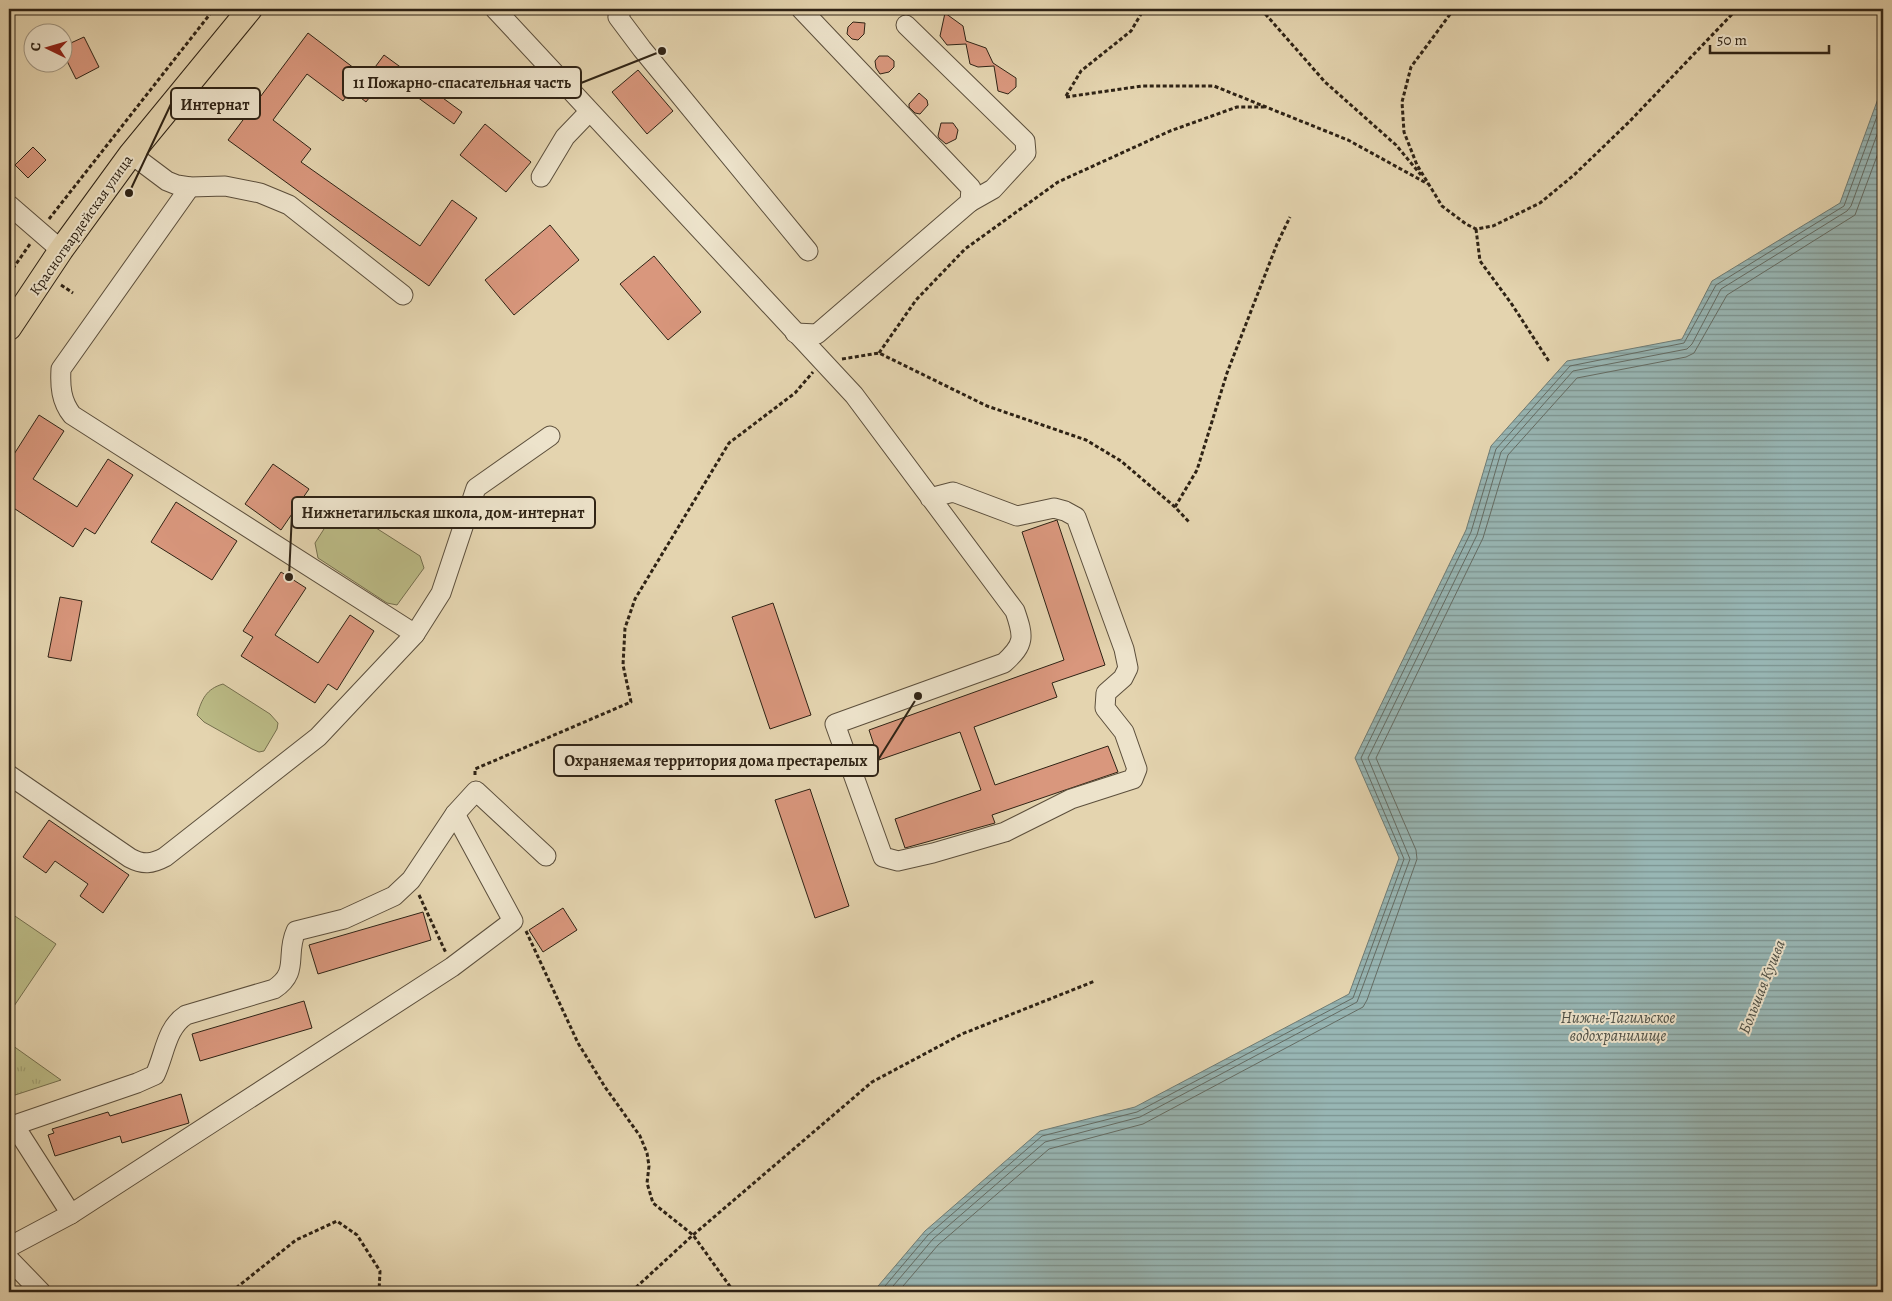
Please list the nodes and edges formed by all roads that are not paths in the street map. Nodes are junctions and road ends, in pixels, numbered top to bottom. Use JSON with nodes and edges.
{"nodes":[{"id":1,"x":250,"y":9,"type":"edge"},
{"id":2,"x":495,"y":9,"type":"edge"},
{"id":3,"x":622,"y":9,"type":"edge"},
{"id":4,"x":800,"y":9,"type":"edge"},
{"id":5,"x":906,"y":25,"type":"dead end"},
{"id":6,"x":589,"y":112,"type":"junction"},
{"id":7,"x":131,"y":154,"type":"junction"},
{"id":8,"x":541,"y":177,"type":"dead end"},
{"id":9,"x":190,"y":187,"type":"junction"},
{"id":10,"x":970,"y":202,"type":"junction"},
{"id":11,"x":9,"y":205,"type":"edge"},
{"id":12,"x":61,"y":250,"type":"junction"},
{"id":13,"x":808,"y":251,"type":"dead end"},
{"id":14,"x":403,"y":295,"type":"dead end"},
{"id":15,"x":9,"y":328,"type":"edge"},
{"id":16,"x":795,"y":333,"type":"junction"},
{"id":17,"x":550,"y":436,"type":"dead end"},
{"id":18,"x":930,"y":498,"type":"junction"},
{"id":19,"x":415,"y":634,"type":"junction"},
{"id":20,"x":9,"y":775,"type":"edge"},
{"id":21,"x":455,"y":814,"type":"junction"},
{"id":22,"x":546,"y":856,"type":"dead end"},
{"id":23,"x":11,"y":1126,"type":"edge"},
{"id":24,"x":71,"y":1214,"type":"junction"},
{"id":25,"x":9,"y":1247,"type":"edge"},
{"id":26,"x":9,"y":1259,"type":"edge"},
{"id":27,"x":40,"y":1292,"type":"edge"}],
"edges":[{"from":1,"to":7,"type":"main road","name":"Красногвардейская улица"},
{"from":2,"to":6,"type":"street"},
{"from":3,"to":13,"type":"street"},
{"from":4,"to":10,"type":"street"},
{"from":5,"to":10,"type":"street"},
{"from":6,"to":8,"type":"street"},
{"from":6,"to":16,"type":"street"},
{"from":7,"to":9,"type":"street"},
{"from":7,"to":12,"type":"main road","name":"Красногвардейская улица"},
{"from":9,"to":14,"type":"street"},
{"from":9,"to":19,"type":"street"},
{"from":10,"to":16,"type":"street"},
{"from":11,"to":12,"type":"street"},
{"from":12,"to":15,"type":"main road","name":"Красногвардейская улица"},
{"from":16,"to":18,"type":"street"},
{"from":17,"to":19,"type":"street"},
{"from":18,"to":18,"type":"street"},
{"from":19,"to":20,"type":"street"},
{"from":21,"to":22,"type":"street"},
{"from":21,"to":23,"type":"street"},
{"from":21,"to":24,"type":"street"},
{"from":23,"to":24,"type":"street"},
{"from":24,"to":25,"type":"street"},
{"from":26,"to":27,"type":"street"}]}
